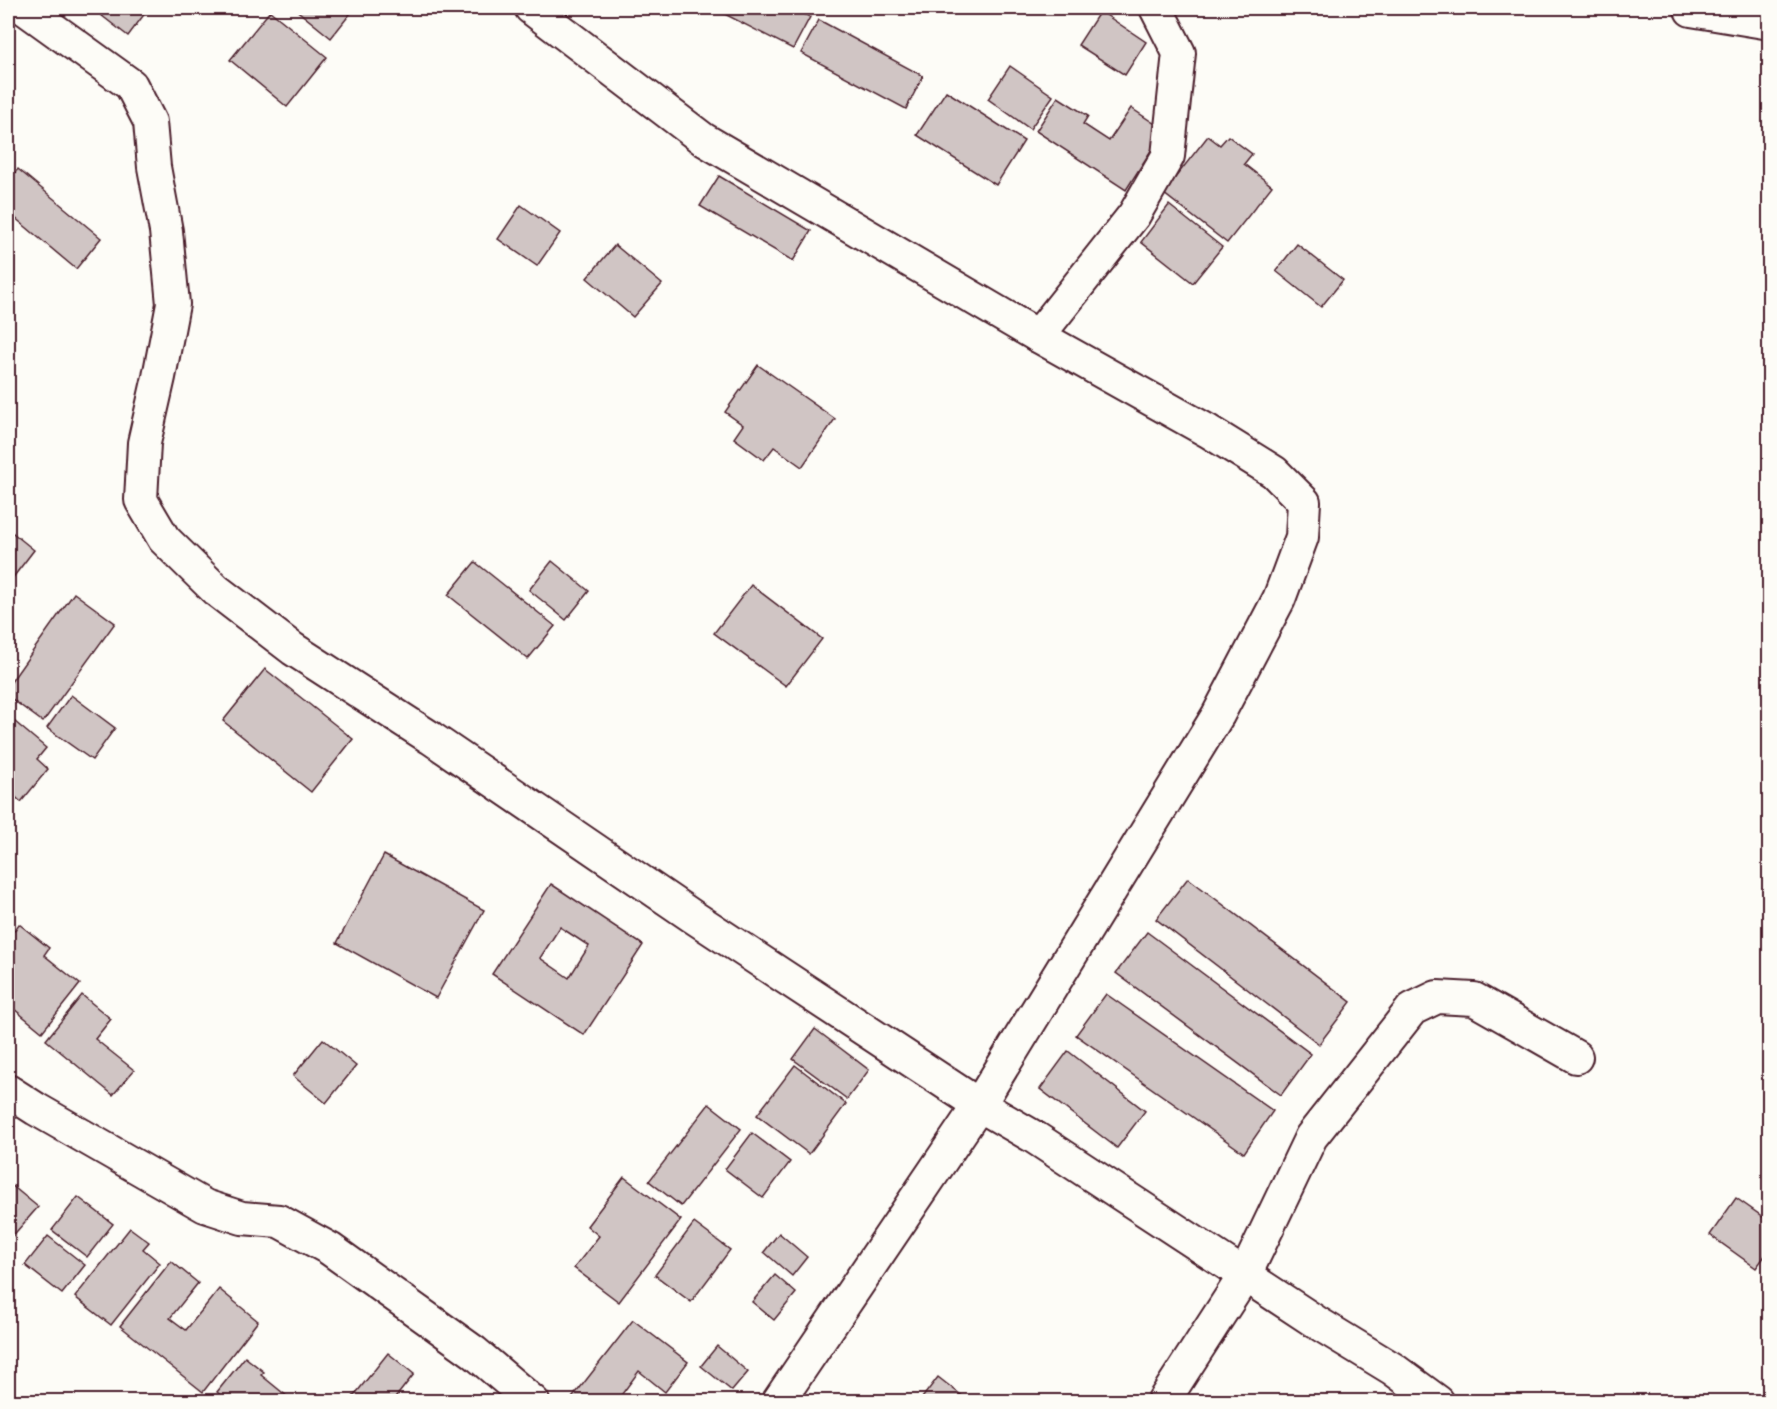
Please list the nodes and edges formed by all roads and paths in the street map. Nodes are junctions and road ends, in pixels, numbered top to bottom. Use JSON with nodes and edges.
{"nodes":[{"id":1,"x":24,"y":8,"type":"edge"},
{"id":2,"x":531,"y":8,"type":"edge"},
{"id":3,"x":1156,"y":8,"type":"edge"},
{"id":4,"x":1691,"y":10,"type":"dead end"},
{"id":5,"x":1770,"y":23,"type":"edge"},
{"id":6,"x":1038,"y":336,"type":"junction"},
{"id":7,"x":1576,"y":1057,"type":"dead end"},
{"id":8,"x":8,"y":1091,"type":"edge"},
{"id":9,"x":979,"y":1105,"type":"junction"},
{"id":10,"x":1245,"y":1275,"type":"junction"},
{"id":11,"x":532,"y":1401,"type":"edge"},
{"id":12,"x":778,"y":1401,"type":"edge"},
{"id":13,"x":1162,"y":1401,"type":"edge"},
{"id":14,"x":1438,"y":1401,"type":"edge"}],
"edges":[{"from":1,"to":9,"type":"street"},
{"from":2,"to":6,"type":"street"},
{"from":3,"to":6,"type":"street"},
{"from":4,"to":5,"type":"street"},
{"from":6,"to":9,"type":"street"},
{"from":7,"to":10,"type":"street"},
{"from":8,"to":11,"type":"street"},
{"from":9,"to":10,"type":"street"},
{"from":9,"to":12,"type":"street"},
{"from":10,"to":13,"type":"street"},
{"from":10,"to":14,"type":"street"}]}
